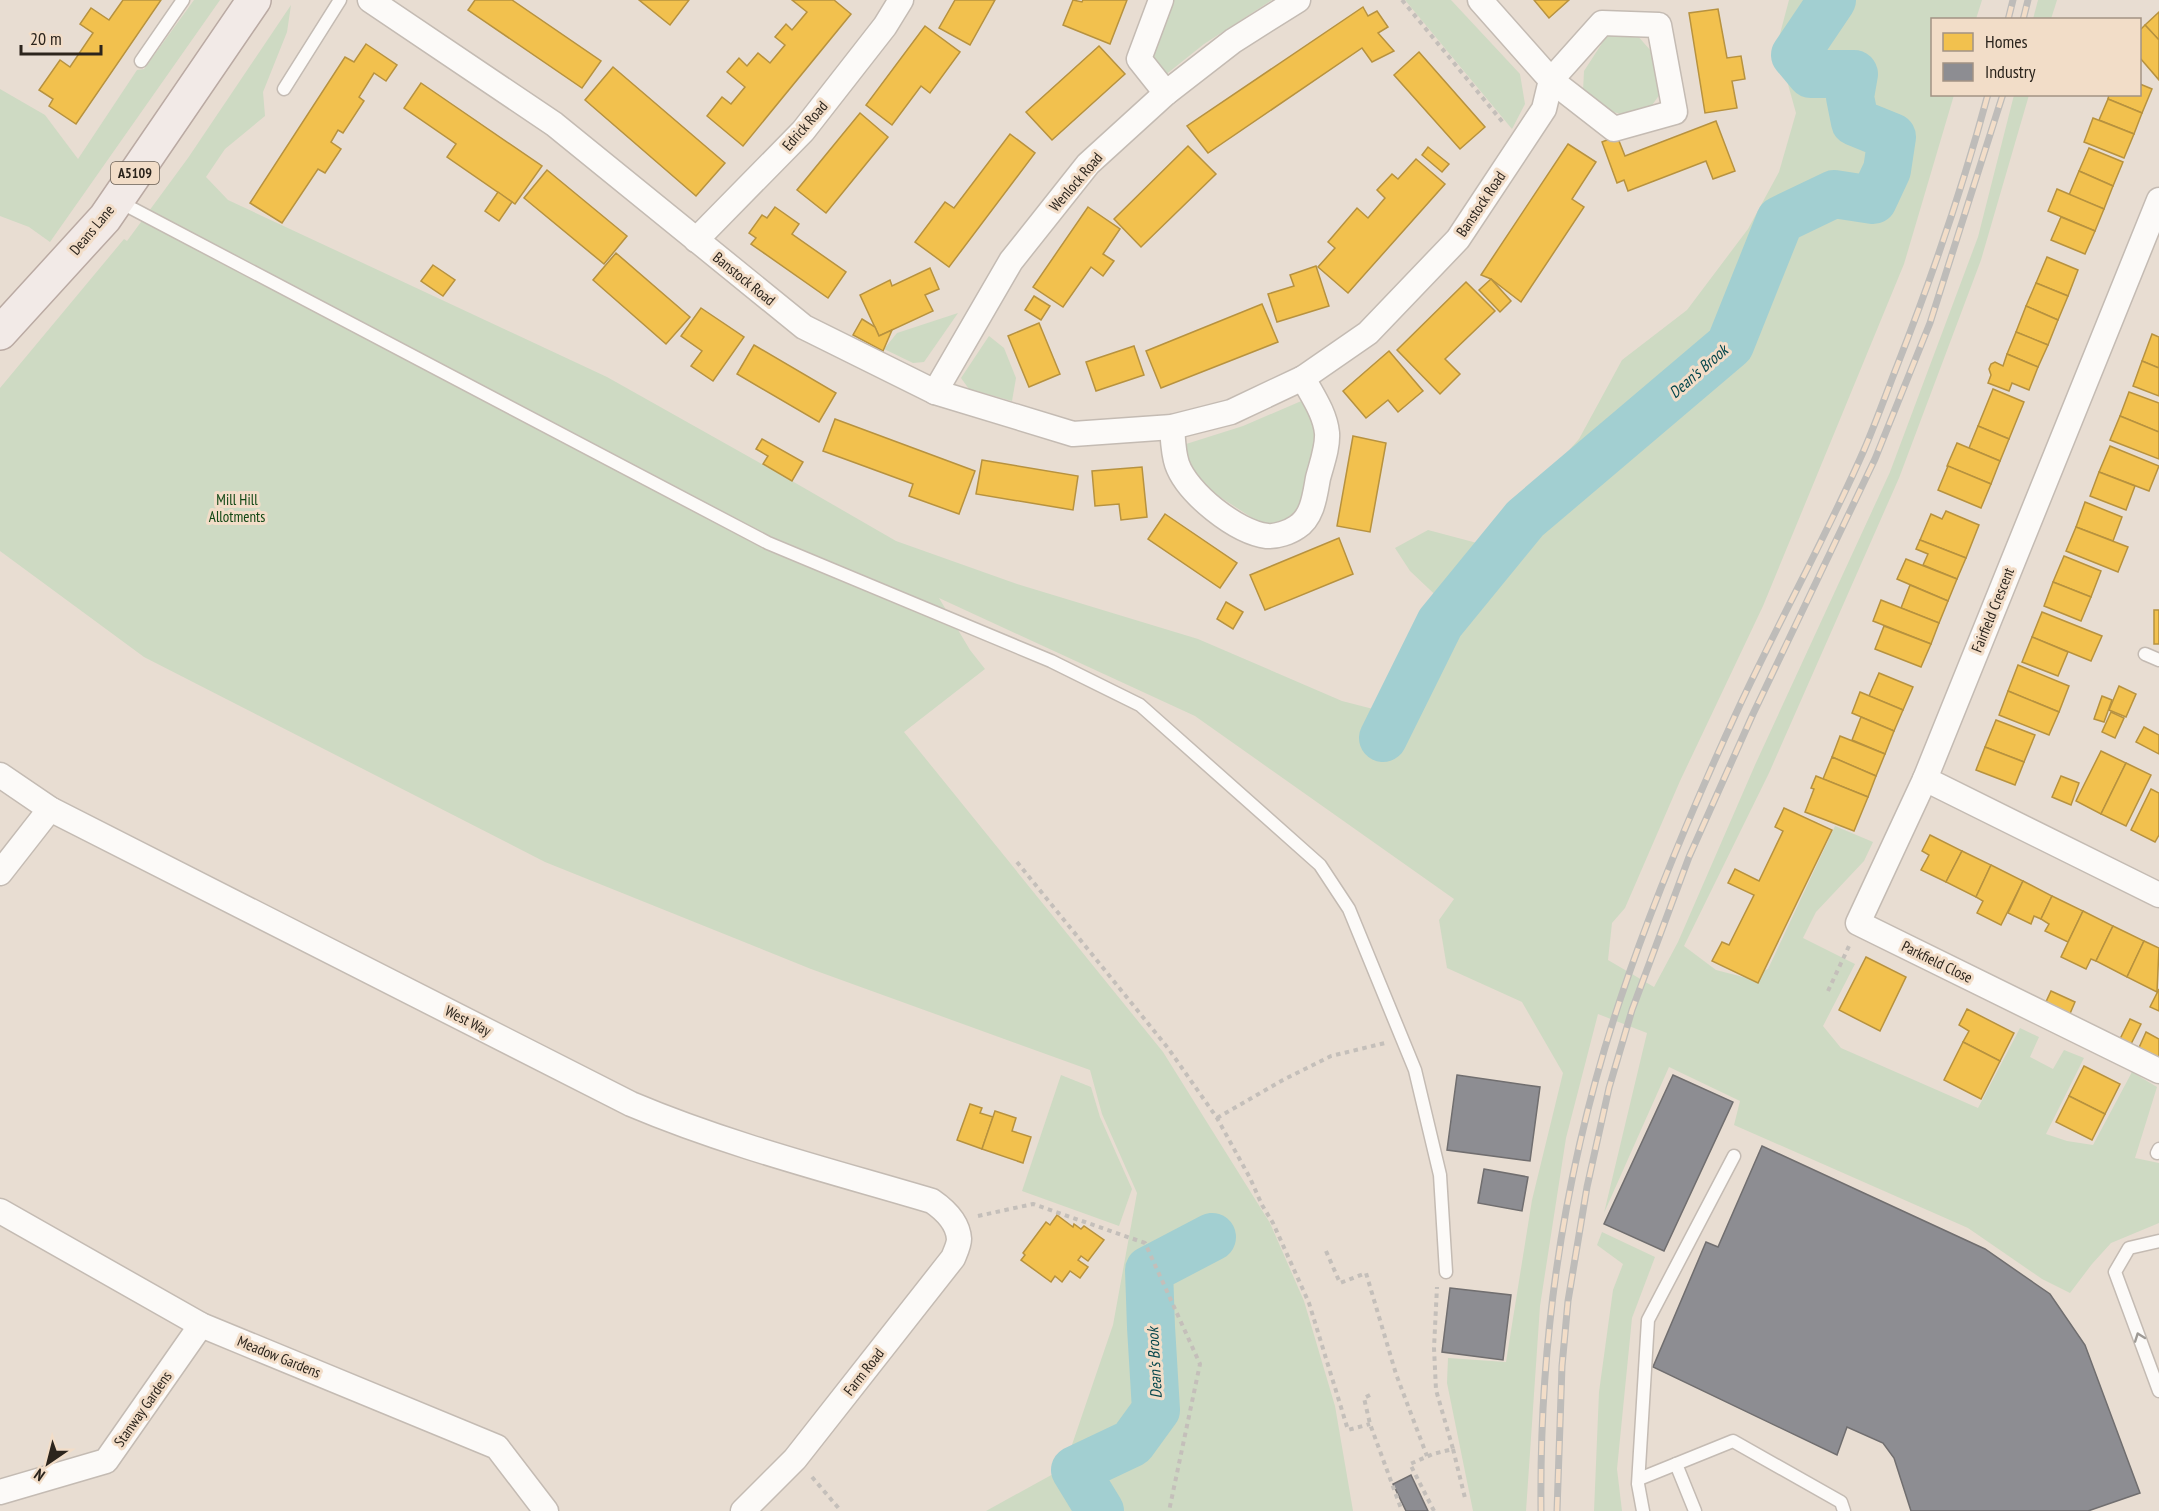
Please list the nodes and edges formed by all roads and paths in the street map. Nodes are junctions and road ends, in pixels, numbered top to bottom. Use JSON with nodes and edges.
{"nodes":[{"id":1,"x":183,"y":0,"type":"edge"},
{"id":2,"x":254,"y":0,"type":"edge"},
{"id":3,"x":340,"y":0,"type":"edge"},
{"id":4,"x":370,"y":0,"type":"edge"},
{"id":5,"x":901,"y":0,"type":"edge"},
{"id":6,"x":1161,"y":0,"type":"edge"},
{"id":7,"x":1297,"y":0,"type":"edge"},
{"id":8,"x":1402,"y":0,"type":"edge"},
{"id":9,"x":1480,"y":0,"type":"edge"},
{"id":10,"x":141,"y":61,"type":"dead end"},
{"id":11,"x":1551,"y":80,"type":"junction"},
{"id":12,"x":284,"y":89,"type":"dead end"},
{"id":13,"x":1166,"y":93,"type":"junction"},
{"id":14,"x":1521,"y":144,"type":"junction"},
{"id":15,"x":117,"y":200,"type":"junction"},
{"id":16,"x":2159,"y":200,"type":"edge"},
{"id":17,"x":696,"y":240,"type":"junction"},
{"id":18,"x":0,"y":333,"type":"edge"},
{"id":19,"x":1303,"y":378,"type":"junction"},
{"id":20,"x":935,"y":392,"type":"junction"},
{"id":21,"x":1172,"y":428,"type":"junction"},
{"id":22,"x":2145,"y":654,"type":"dead end"},
{"id":23,"x":2159,"y":660,"type":"edge"},
{"id":24,"x":0,"y":775,"type":"edge"},
{"id":25,"x":1925,"y":779,"type":"junction"},
{"id":26,"x":50,"y":809,"type":"junction"},
{"id":27,"x":1017,"y":862,"type":"dead end"},
{"id":28,"x":0,"y":873,"type":"edge"},
{"id":29,"x":2159,"y":895,"type":"edge"},
{"id":30,"x":1858,"y":923,"type":"junction"},
{"id":31,"x":1828,"y":991,"type":"dead end"},
{"id":32,"x":1403,"y":1039,"type":"junction"},
{"id":33,"x":2159,"y":1071,"type":"edge"},
{"id":34,"x":1217,"y":1118,"type":"junction"},
{"id":35,"x":1734,"y":1156,"type":"dead end"},
{"id":36,"x":0,"y":1211,"type":"edge"},
{"id":37,"x":953,"y":1221,"type":"junction"},
{"id":38,"x":2159,"y":1241,"type":"edge"},
{"id":39,"x":1326,"y":1251,"type":"dead end"},
{"id":40,"x":1446,"y":1272,"type":"joint"},
{"id":41,"x":201,"y":1325,"type":"junction"},
{"id":42,"x":2159,"y":1391,"type":"edge"},
{"id":43,"x":1370,"y":1395,"type":"dead end"},
{"id":44,"x":1370,"y":1424,"type":"junction"},
{"id":45,"x":1453,"y":1449,"type":"junction"},
{"id":46,"x":1427,"y":1456,"type":"junction"},
{"id":47,"x":795,"y":1459,"type":"junction"},
{"id":48,"x":1676,"y":1464,"type":"junction"},
{"id":49,"x":1639,"y":1479,"type":"junction"},
{"id":50,"x":0,"y":1492,"type":"edge"},
{"id":51,"x":1465,"y":1498,"type":"dead end"},
{"id":52,"x":546,"y":1511,"type":"edge"},
{"id":53,"x":743,"y":1511,"type":"edge"},
{"id":54,"x":841,"y":1511,"type":"edge"},
{"id":55,"x":1169,"y":1511,"type":"edge"},
{"id":56,"x":1402,"y":1511,"type":"edge"},
{"id":57,"x":1434,"y":1511,"type":"edge"},
{"id":58,"x":1643,"y":1511,"type":"edge"},
{"id":59,"x":1695,"y":1511,"type":"edge"},
{"id":60,"x":1844,"y":1511,"type":"edge"}],
"edges":[{"from":1,"to":10,"type":"lane"},
{"from":2,"to":15,"type":"main road","name":"Deans Lane","number":"A5109"},
{"from":3,"to":12,"type":"lane"},
{"from":4,"to":17,"type":"street","name":"Banstock Road"},
{"from":5,"to":17,"type":"street","name":"Edrick Road"},
{"from":6,"to":13,"type":"street"},
{"from":7,"to":13,"type":"street","name":"Wenlock Road"},
{"from":8,"to":14,"type":"path"},
{"from":9,"to":11,"type":"street"},
{"from":11,"to":11,"type":"street"},
{"from":11,"to":14,"type":"street","name":"Banstock Road"},
{"from":13,"to":20,"type":"street","name":"Wenlock Road"},
{"from":14,"to":19,"type":"street","name":"Banstock Road"},
{"from":15,"to":18,"type":"main road","name":"Deans Lane","number":"A5109"},
{"from":15,"to":32,"type":"lane"},
{"from":16,"to":25,"type":"street","name":"Fairfield Crescent"},
{"from":17,"to":20,"type":"street","name":"Banstock Road"},
{"from":19,"to":21,"type":"street","name":"Banstock Road"},
{"from":19,"to":21,"type":"street"},
{"from":20,"to":21,"type":"street","name":"Banstock Road"},
{"from":22,"to":23,"type":"lane"},
{"from":24,"to":26,"type":"street","name":"West Way"},
{"from":25,"to":29,"type":"street"},
{"from":25,"to":30,"type":"street"},
{"from":26,"to":28,"type":"street"},
{"from":26,"to":37,"type":"street","name":"West Way"},
{"from":27,"to":34,"type":"path"},
{"from":30,"to":31,"type":"path"},
{"from":30,"to":33,"type":"street","name":"Parkfield Close"},
{"from":32,"to":34,"type":"path"},
{"from":32,"to":40,"type":"lane"},
{"from":34,"to":44,"type":"path"},
{"from":35,"to":49,"type":"lane"},
{"from":36,"to":41,"type":"street","name":"Meadow Gardens"},
{"from":37,"to":47,"type":"street","name":"Farm Road"},
{"from":37,"to":55,"type":"path"},
{"from":42,"to":38,"type":"lane","one_way":true},
{"from":39,"to":46,"type":"path"},
{"from":40,"to":45,"type":"path"},
{"from":41,"to":50,"type":"street","name":"Stanway Gardens"},
{"from":41,"to":52,"type":"street","name":"Meadow Gardens"},
{"from":43,"to":44,"type":"path"},
{"from":44,"to":56,"type":"path"},
{"from":45,"to":46,"type":"path"},
{"from":45,"to":51,"type":"path"},
{"from":46,"to":57,"type":"path"},
{"from":47,"to":53,"type":"street","name":"Farm Road"},
{"from":47,"to":54,"type":"path"},
{"from":48,"to":49,"type":"lane"},
{"from":48,"to":59,"type":"lane"},
{"from":48,"to":60,"type":"lane"},
{"from":49,"to":58,"type":"lane"}]}
